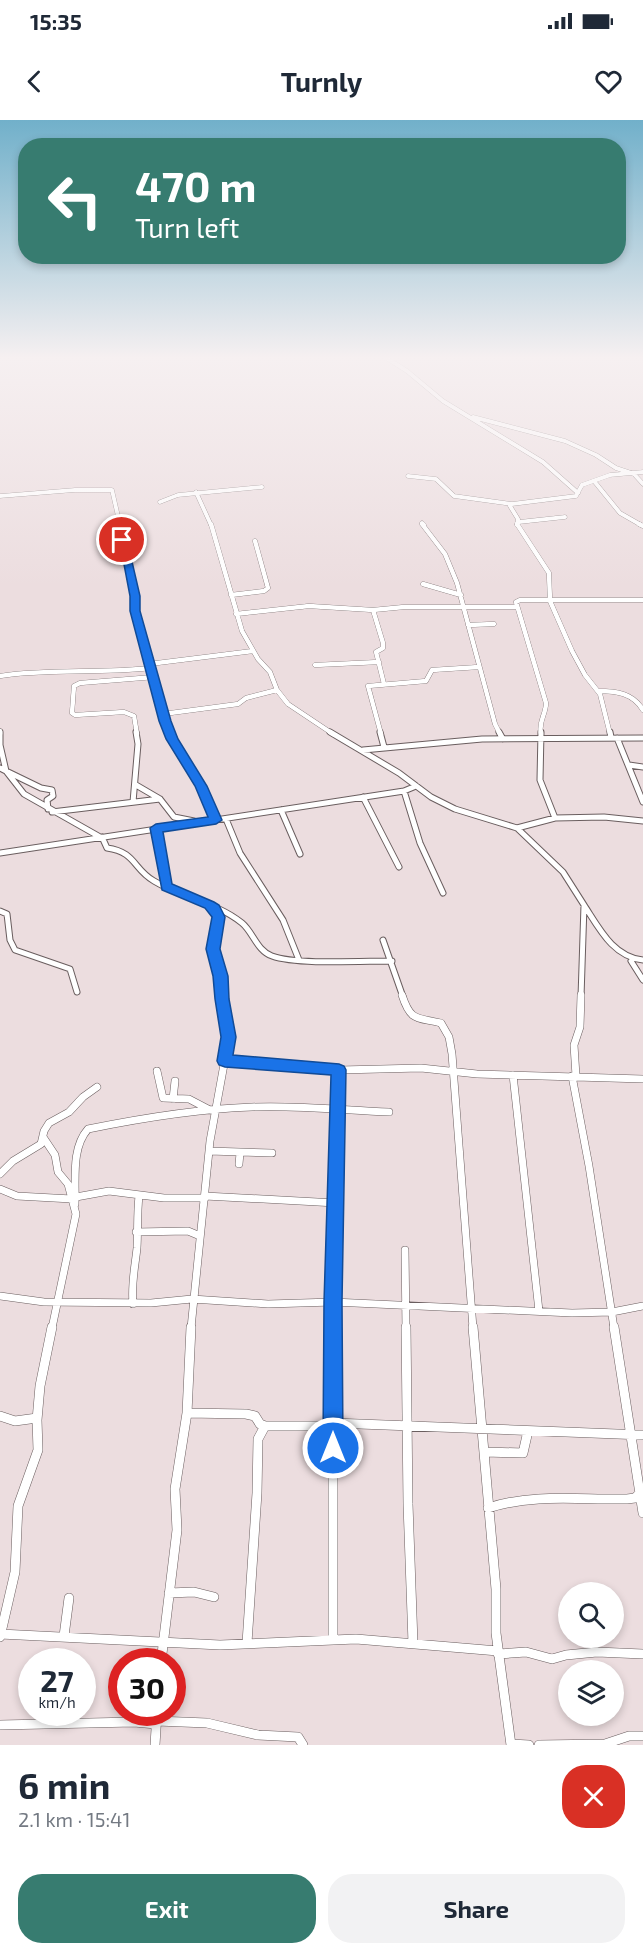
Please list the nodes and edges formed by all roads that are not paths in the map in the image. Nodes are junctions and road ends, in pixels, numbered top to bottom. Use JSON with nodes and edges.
{"nodes":[{"id":1,"x":499,"y":435,"type":"edge"},
{"id":2,"x":542,"y":435,"type":"edge"},
{"id":3,"x":629,"y":472,"type":"junction"},
{"id":4,"x":643,"y":472,"type":"edge"},
{"id":5,"x":408,"y":476,"type":"dead end"},
{"id":6,"x":594,"y":481,"type":"junction"},
{"id":7,"x":643,"y":484,"type":"edge"},
{"id":8,"x":262,"y":487,"type":"dead end"},
{"id":9,"x":196,"y":492,"type":"junction"},
{"id":10,"x":578,"y":493,"type":"junction"},
{"id":11,"x":0,"y":496,"type":"edge"},
{"id":12,"x":160,"y":502,"type":"dead end"},
{"id":13,"x":512,"y":504,"type":"junction"},
{"id":14,"x":565,"y":517,"type":"dead end"},
{"id":15,"x":519,"y":522,"type":"junction"},
{"id":16,"x":422,"y":523,"type":"dead end"},
{"id":17,"x":643,"y":526,"type":"edge"},
{"id":18,"x":255,"y":541,"type":"dead end"},
{"id":19,"x":423,"y":584,"type":"dead end"},
{"id":20,"x":231,"y":595,"type":"junction"},
{"id":21,"x":461,"y":595,"type":"junction"},
{"id":22,"x":643,"y":600,"type":"edge"},
{"id":23,"x":550,"y":601,"type":"junction"},
{"id":24,"x":517,"y":607,"type":"junction"},
{"id":25,"x":464,"y":608,"type":"junction"},
{"id":26,"x":373,"y":610,"type":"junction"},
{"id":27,"x":236,"y":614,"type":"junction"},
{"id":28,"x":494,"y":624,"type":"dead end"},
{"id":29,"x":468,"y":625,"type":"junction"},
{"id":30,"x":253,"y":651,"type":"junction"},
{"id":31,"x":379,"y":662,"type":"junction"},
{"id":32,"x":315,"y":665,"type":"dead end"},
{"id":33,"x":149,"y":666,"type":"junction"},
{"id":34,"x":479,"y":667,"type":"junction"},
{"id":35,"x":0,"y":676,"type":"edge"},
{"id":36,"x":154,"y":677,"type":"junction"},
{"id":37,"x":384,"y":684,"type":"junction"},
{"id":38,"x":277,"y":690,"type":"junction"},
{"id":39,"x":598,"y":691,"type":"junction"},
{"id":40,"x":643,"y":710,"type":"edge"},
{"id":41,"x":163,"y":714,"type":"junction"},
{"id":42,"x":0,"y":731,"type":"edge"},
{"id":43,"x":542,"y":738,"type":"junction"},
{"id":44,"x":614,"y":738,"type":"junction"},
{"id":45,"x":643,"y":738,"type":"edge"},
{"id":46,"x":503,"y":739,"type":"junction"},
{"id":47,"x":384,"y":747,"type":"junction"},
{"id":48,"x":363,"y":750,"type":"junction"},
{"id":49,"x":628,"y":765,"type":"junction"},
{"id":50,"x":643,"y":767,"type":"edge"},
{"id":51,"x":4,"y":770,"type":"edge"},
{"id":52,"x":136,"y":785,"type":"junction"},
{"id":53,"x":416,"y":786,"type":"junction"},
{"id":54,"x":404,"y":791,"type":"junction"},
{"id":55,"x":642,"y":793,"type":"edge"},
{"id":56,"x":363,"y":797,"type":"junction"},
{"id":57,"x":160,"y":799,"type":"junction"},
{"id":58,"x":133,"y":802,"type":"junction"},
{"id":59,"x":643,"y":802,"type":"edge"},
{"id":60,"x":50,"y":810,"type":"junction"},
{"id":61,"x":281,"y":810,"type":"junction"},
{"id":62,"x":555,"y":818,"type":"junction"},
{"id":63,"x":226,"y":819,"type":"junction"},
{"id":64,"x":216,"y":820,"type":"junction"},
{"id":65,"x":643,"y":821,"type":"edge"},
{"id":66,"x":197,"y":822,"type":"junction"},
{"id":67,"x":156,"y":828,"type":"junction"},
{"id":68,"x":516,"y":828,"type":"junction"},
{"id":69,"x":101,"y":838,"type":"junction"},
{"id":70,"x":0,"y":853,"type":"edge"},
{"id":71,"x":300,"y":854,"type":"dead end"},
{"id":72,"x":399,"y":867,"type":"dead end"},
{"id":73,"x":166,"y":887,"type":"junction"},
{"id":74,"x":442,"y":894,"type":"dead end"},
{"id":75,"x":584,"y":905,"type":"junction"},
{"id":76,"x":214,"y":908,"type":"junction"},
{"id":77,"x":0,"y":911,"type":"edge"},
{"id":78,"x":382,"y":940,"type":"dead end"},
{"id":79,"x":298,"y":960,"type":"junction"},
{"id":80,"x":643,"y":960,"type":"edge"},
{"id":81,"x":392,"y":961,"type":"junction"},
{"id":82,"x":632,"y":961,"type":"junction"},
{"id":83,"x":643,"y":980,"type":"edge"},
{"id":84,"x":77,"y":993,"type":"dead end"},
{"id":85,"x":225,"y":1061,"type":"junction"},
{"id":86,"x":339,"y":1070,"type":"junction"},
{"id":87,"x":157,"y":1071,"type":"dead end"},
{"id":88,"x":455,"y":1072,"type":"junction"},
{"id":89,"x":513,"y":1075,"type":"junction"},
{"id":90,"x":574,"y":1076,"type":"junction"},
{"id":91,"x":643,"y":1079,"type":"edge"},
{"id":92,"x":175,"y":1081,"type":"dead end"},
{"id":93,"x":97,"y":1088,"type":"dead end"},
{"id":94,"x":173,"y":1099,"type":"junction"},
{"id":95,"x":213,"y":1110,"type":"junction"},
{"id":96,"x":337,"y":1110,"type":"junction"},
{"id":97,"x":389,"y":1112,"type":"dead end"},
{"id":98,"x":43,"y":1137,"type":"junction"},
{"id":99,"x":209,"y":1151,"type":"junction"},
{"id":100,"x":240,"y":1153,"type":"junction"},
{"id":101,"x":272,"y":1153,"type":"dead end"},
{"id":102,"x":239,"y":1164,"type":"dead end"},
{"id":103,"x":0,"y":1174,"type":"edge"},
{"id":104,"x":0,"y":1189,"type":"edge"},
{"id":105,"x":139,"y":1196,"type":"junction"},
{"id":106,"x":205,"y":1197,"type":"junction"},
{"id":107,"x":74,"y":1200,"type":"junction"},
{"id":108,"x":336,"y":1203,"type":"junction"},
{"id":109,"x":136,"y":1232,"type":"junction"},
{"id":110,"x":200,"y":1236,"type":"junction"},
{"id":111,"x":405,"y":1251,"type":"dead end"},
{"id":112,"x":0,"y":1296,"type":"edge"},
{"id":113,"x":192,"y":1299,"type":"junction"},
{"id":114,"x":58,"y":1301,"type":"junction"},
{"id":115,"x":333,"y":1302,"type":"junction"},
{"id":116,"x":133,"y":1304,"type":"junction"},
{"id":117,"x":643,"y":1306,"type":"edge"},
{"id":118,"x":406,"y":1307,"type":"junction"},
{"id":119,"x":473,"y":1308,"type":"junction"},
{"id":120,"x":539,"y":1311,"type":"junction"},
{"id":121,"x":612,"y":1312,"type":"junction"},
{"id":122,"x":187,"y":1413,"type":"junction"},
{"id":123,"x":0,"y":1416,"type":"edge"},
{"id":124,"x":37,"y":1418,"type":"junction"},
{"id":125,"x":333,"y":1425,"type":"junction"},
{"id":126,"x":265,"y":1426,"type":"junction"},
{"id":127,"x":409,"y":1427,"type":"junction"},
{"id":128,"x":484,"y":1430,"type":"junction"},
{"id":129,"x":528,"y":1431,"type":"junction"},
{"id":130,"x":632,"y":1435,"type":"junction"},
{"id":131,"x":643,"y":1435,"type":"edge"},
{"id":132,"x":485,"y":1452,"type":"junction"},
{"id":133,"x":642,"y":1496,"type":"edge"},
{"id":134,"x":488,"y":1508,"type":"junction"},
{"id":135,"x":643,"y":1513,"type":"edge"},
{"id":136,"x":169,"y":1593,"type":"junction"},
{"id":137,"x":214,"y":1597,"type":"dead end"},
{"id":138,"x":69,"y":1598,"type":"dead end"},
{"id":139,"x":0,"y":1635,"type":"edge"},
{"id":140,"x":64,"y":1636,"type":"junction"},
{"id":141,"x":333,"y":1639,"type":"junction"},
{"id":142,"x":163,"y":1642,"type":"junction"},
{"id":143,"x":247,"y":1643,"type":"junction"},
{"id":144,"x":413,"y":1643,"type":"junction"},
{"id":145,"x":162,"y":1648,"type":"edge"},
{"id":146,"x":498,"y":1653,"type":"junction"},
{"id":147,"x":643,"y":1654,"type":"edge"},
{"id":148,"x":186,"y":1722,"type":"edge"},
{"id":149,"x":108,"y":1723,"type":"edge"},
{"id":150,"x":0,"y":1725,"type":"edge"},
{"id":151,"x":157,"y":1726,"type":"edge"},
{"id":152,"x":643,"y":1736,"type":"edge"},
{"id":153,"x":511,"y":1744,"type":"edge"},
{"id":154,"x":155,"y":1745,"type":"edge"},
{"id":155,"x":303,"y":1745,"type":"edge"},
{"id":156,"x":529,"y":1745,"type":"edge"},
{"id":157,"x":539,"y":1745,"type":"edge"},
{"id":158,"x":596,"y":1745,"type":"edge"}],
"edges":[{"from":1,"to":10,"type":"street"},
{"from":2,"to":3,"type":"street"},
{"from":3,"to":4,"type":"street"},
{"from":3,"to":6,"type":"street"},
{"from":3,"to":7,"type":"street"},
{"from":5,"to":13,"type":"street"},
{"from":6,"to":10,"type":"street"},
{"from":6,"to":17,"type":"street"},
{"from":8,"to":9,"type":"street"},
{"from":9,"to":12,"type":"street"},
{"from":9,"to":20,"type":"street"},
{"from":10,"to":13,"type":"street"},
{"from":11,"to":33,"type":"street"},
{"from":13,"to":15,"type":"street"},
{"from":14,"to":15,"type":"street"},
{"from":15,"to":23,"type":"street"},
{"from":16,"to":21,"type":"street"},
{"from":18,"to":20,"type":"street"},
{"from":19,"to":21,"type":"street"},
{"from":20,"to":27,"type":"street"},
{"from":21,"to":25,"type":"street"},
{"from":22,"to":23,"type":"street"},
{"from":23,"to":24,"type":"street"},
{"from":23,"to":39,"type":"street"},
{"from":24,"to":25,"type":"street"},
{"from":24,"to":43,"type":"street"},
{"from":25,"to":26,"type":"street"},
{"from":25,"to":29,"type":"street"},
{"from":26,"to":27,"type":"street"},
{"from":26,"to":31,"type":"street"},
{"from":27,"to":30,"type":"street"},
{"from":28,"to":29,"type":"street"},
{"from":29,"to":34,"type":"street"},
{"from":30,"to":33,"type":"street"},
{"from":30,"to":38,"type":"street"},
{"from":31,"to":32,"type":"street"},
{"from":31,"to":37,"type":"street"},
{"from":33,"to":35,"type":"street"},
{"from":33,"to":36,"type":"street"},
{"from":34,"to":37,"type":"street"},
{"from":34,"to":46,"type":"street"},
{"from":36,"to":41,"type":"street"},
{"from":36,"to":52,"type":"street"},
{"from":37,"to":47,"type":"street"},
{"from":38,"to":41,"type":"street"},
{"from":38,"to":48,"type":"street"},
{"from":39,"to":40,"type":"street"},
{"from":39,"to":44,"type":"street"},
{"from":41,"to":64,"type":"street"},
{"from":42,"to":51,"type":"street"},
{"from":43,"to":44,"type":"street"},
{"from":43,"to":46,"type":"street"},
{"from":43,"to":62,"type":"street"},
{"from":44,"to":45,"type":"street"},
{"from":44,"to":49,"type":"street"},
{"from":46,"to":47,"type":"street"},
{"from":47,"to":48,"type":"street"},
{"from":48,"to":53,"type":"street"},
{"from":49,"to":50,"type":"street"},
{"from":49,"to":55,"type":"street"},
{"from":51,"to":60,"type":"street"},
{"from":51,"to":60,"type":"street"},
{"from":52,"to":57,"type":"street"},
{"from":52,"to":58,"type":"street"},
{"from":53,"to":54,"type":"street"},
{"from":53,"to":68,"type":"street"},
{"from":54,"to":56,"type":"street"},
{"from":54,"to":74,"type":"street"},
{"from":55,"to":59,"type":"street"},
{"from":56,"to":61,"type":"street"},
{"from":56,"to":72,"type":"street"},
{"from":57,"to":58,"type":"street"},
{"from":57,"to":66,"type":"street"},
{"from":58,"to":60,"type":"street"},
{"from":60,"to":69,"type":"street"},
{"from":61,"to":63,"type":"street"},
{"from":61,"to":71,"type":"street"},
{"from":62,"to":65,"type":"street"},
{"from":62,"to":68,"type":"street"},
{"from":63,"to":64,"type":"street"},
{"from":63,"to":79,"type":"street"},
{"from":64,"to":66,"type":"street"},
{"from":66,"to":67,"type":"street"},
{"from":67,"to":69,"type":"street"},
{"from":67,"to":73,"type":"street"},
{"from":68,"to":75,"type":"street"},
{"from":69,"to":70,"type":"street"},
{"from":69,"to":73,"type":"street"},
{"from":73,"to":76,"type":"street"},
{"from":75,"to":82,"type":"street"},
{"from":75,"to":90,"type":"street"},
{"from":76,"to":79,"type":"street"},
{"from":76,"to":85,"type":"street"},
{"from":77,"to":84,"type":"street"},
{"from":78,"to":81,"type":"street"},
{"from":79,"to":81,"type":"street"},
{"from":80,"to":82,"type":"street"},
{"from":81,"to":88,"type":"street"},
{"from":82,"to":83,"type":"street"},
{"from":85,"to":86,"type":"street"},
{"from":85,"to":95,"type":"street"},
{"from":86,"to":88,"type":"street"},
{"from":86,"to":96,"type":"street"},
{"from":87,"to":94,"type":"street"},
{"from":88,"to":89,"type":"street"},
{"from":88,"to":119,"type":"street"},
{"from":89,"to":90,"type":"street"},
{"from":89,"to":120,"type":"street"},
{"from":90,"to":91,"type":"street"},
{"from":90,"to":121,"type":"street"},
{"from":92,"to":94,"type":"street"},
{"from":93,"to":98,"type":"street"},
{"from":94,"to":95,"type":"street"},
{"from":95,"to":96,"type":"street"},
{"from":95,"to":99,"type":"street"},
{"from":95,"to":107,"type":"street"},
{"from":96,"to":97,"type":"street"},
{"from":96,"to":108,"type":"street"},
{"from":98,"to":103,"type":"street"},
{"from":98,"to":107,"type":"street"},
{"from":99,"to":100,"type":"street"},
{"from":99,"to":106,"type":"street"},
{"from":100,"to":101,"type":"street"},
{"from":100,"to":102,"type":"street"},
{"from":104,"to":107,"type":"street"},
{"from":105,"to":106,"type":"street"},
{"from":105,"to":107,"type":"street"},
{"from":105,"to":109,"type":"street"},
{"from":106,"to":108,"type":"street"},
{"from":106,"to":110,"type":"street"},
{"from":107,"to":114,"type":"street"},
{"from":108,"to":115,"type":"street"},
{"from":109,"to":110,"type":"street"},
{"from":109,"to":116,"type":"street"},
{"from":110,"to":113,"type":"street"},
{"from":111,"to":118,"type":"street"},
{"from":112,"to":114,"type":"street"},
{"from":113,"to":115,"type":"street"},
{"from":113,"to":116,"type":"street"},
{"from":113,"to":122,"type":"street"},
{"from":114,"to":116,"type":"street"},
{"from":114,"to":124,"type":"street"},
{"from":115,"to":118,"type":"street"},
{"from":115,"to":125,"type":"street"},
{"from":117,"to":121,"type":"street"},
{"from":118,"to":119,"type":"street"},
{"from":118,"to":127,"type":"street"},
{"from":119,"to":120,"type":"street"},
{"from":119,"to":128,"type":"street"},
{"from":120,"to":121,"type":"street"},
{"from":121,"to":130,"type":"street"},
{"from":122,"to":126,"type":"street"},
{"from":122,"to":136,"type":"street"},
{"from":123,"to":124,"type":"street"},
{"from":124,"to":139,"type":"street"},
{"from":125,"to":126,"type":"street"},
{"from":125,"to":127,"type":"street"},
{"from":125,"to":141,"type":"street"},
{"from":126,"to":143,"type":"street"},
{"from":127,"to":128,"type":"street"},
{"from":127,"to":144,"type":"street"},
{"from":128,"to":129,"type":"street"},
{"from":128,"to":132,"type":"street"},
{"from":129,"to":130,"type":"street"},
{"from":129,"to":132,"type":"street"},
{"from":130,"to":131,"type":"street"},
{"from":130,"to":133,"type":"street"},
{"from":132,"to":134,"type":"street"},
{"from":133,"to":134,"type":"street"},
{"from":133,"to":135,"type":"street"},
{"from":134,"to":146,"type":"street"},
{"from":136,"to":137,"type":"street"},
{"from":136,"to":142,"type":"street"},
{"from":138,"to":140,"type":"street"},
{"from":139,"to":140,"type":"street"},
{"from":140,"to":142,"type":"street"},
{"from":141,"to":143,"type":"street"},
{"from":141,"to":144,"type":"street"},
{"from":142,"to":143,"type":"street"},
{"from":142,"to":145,"type":"street"},
{"from":144,"to":146,"type":"street"},
{"from":146,"to":147,"type":"street"},
{"from":146,"to":153,"type":"street"},
{"from":148,"to":155,"type":"street"},
{"from":149,"to":150,"type":"street"},
{"from":151,"to":154,"type":"street"},
{"from":152,"to":158,"type":"street"},
{"from":153,"to":156,"type":"street"},
{"from":157,"to":158,"type":"street"}]}
